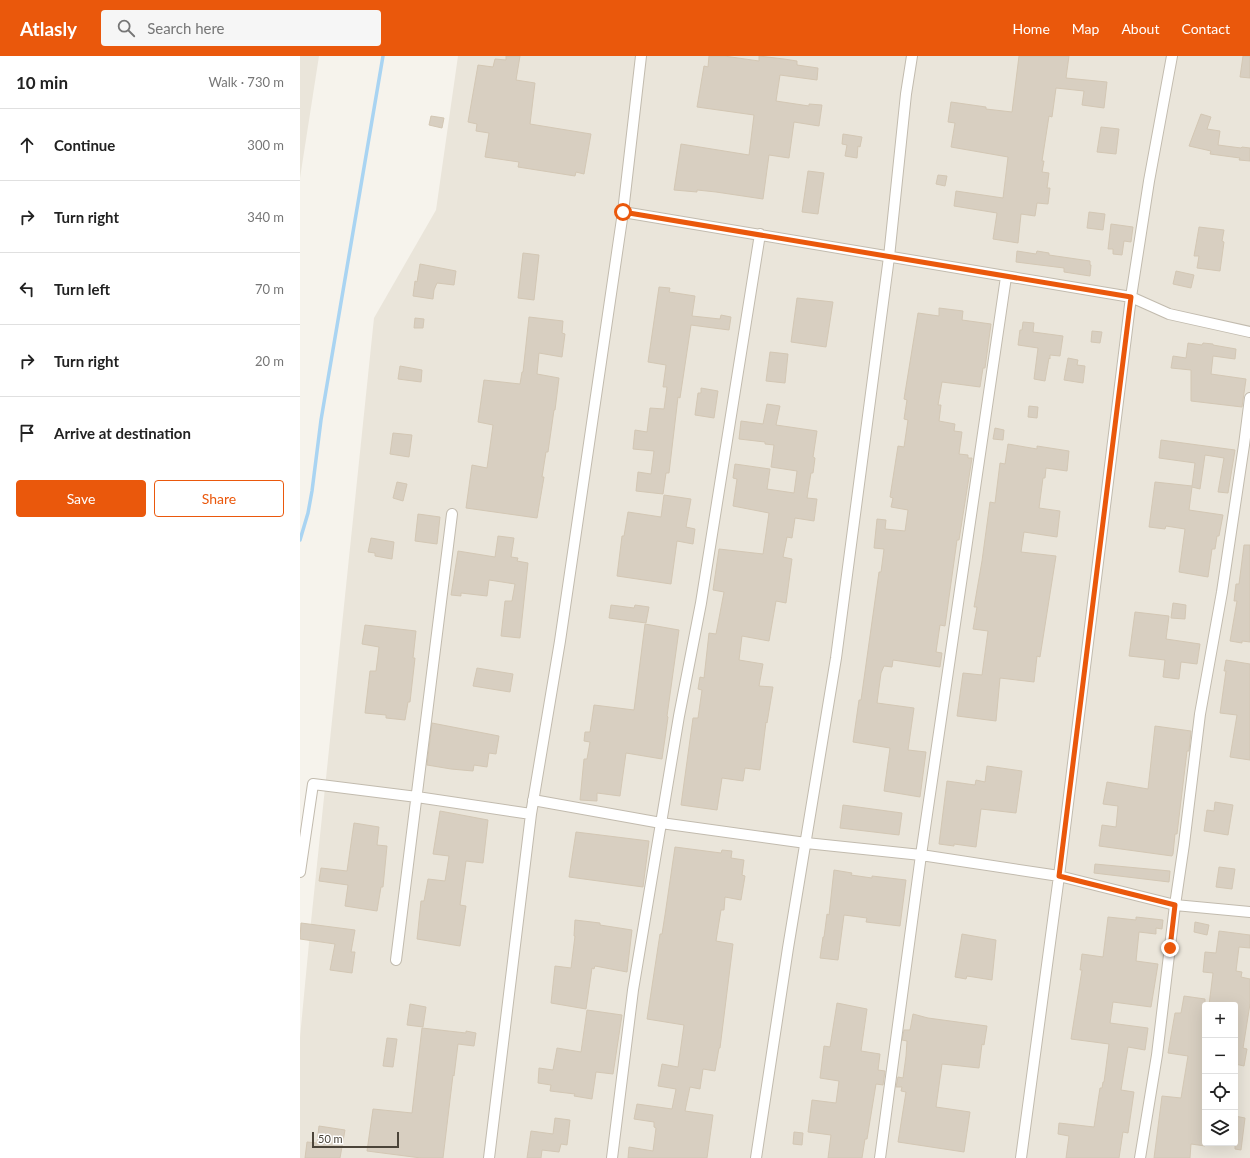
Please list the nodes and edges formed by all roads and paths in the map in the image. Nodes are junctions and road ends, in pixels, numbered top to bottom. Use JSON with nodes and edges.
{"nodes":[{"id":1,"x":641,"y":56,"type":"edge"},
{"id":2,"x":912,"y":56,"type":"edge"},
{"id":3,"x":1172,"y":56,"type":"edge"},
{"id":4,"x":623,"y":212,"type":"junction"},
{"id":5,"x":760,"y":234,"type":"junction"},
{"id":6,"x":889,"y":257,"type":"junction"},
{"id":7,"x":1006,"y":277,"type":"junction"},
{"id":8,"x":1131,"y":297,"type":"junction"},
{"id":9,"x":1250,"y":332,"type":"edge"},
{"id":10,"x":1250,"y":398,"type":"edge"},
{"id":11,"x":452,"y":514,"type":"dead end"},
{"id":12,"x":417,"y":797,"type":"junction"},
{"id":13,"x":534,"y":800,"type":"junction"},
{"id":14,"x":531,"y":814,"type":"junction"},
{"id":15,"x":661,"y":823,"type":"junction"},
{"id":16,"x":806,"y":843,"type":"junction"},
{"id":17,"x":921,"y":855,"type":"junction"},
{"id":18,"x":300,"y":872,"type":"edge"},
{"id":19,"x":1059,"y":876,"type":"junction"},
{"id":20,"x":1175,"y":905,"type":"junction"},
{"id":21,"x":1250,"y":912,"type":"edge"},
{"id":22,"x":396,"y":960,"type":"dead end"},
{"id":23,"x":489,"y":1158,"type":"edge"},
{"id":24,"x":612,"y":1158,"type":"edge"},
{"id":25,"x":756,"y":1158,"type":"edge"},
{"id":26,"x":880,"y":1158,"type":"edge"},
{"id":27,"x":1021,"y":1158,"type":"edge"},
{"id":28,"x":1140,"y":1158,"type":"edge"}],
"edges":[{"from":1,"to":4,"type":"street"},
{"from":2,"to":6,"type":"street"},
{"from":3,"to":8,"type":"street"},
{"from":4,"to":5,"type":"street"},
{"from":4,"to":13,"type":"street"},
{"from":5,"to":6,"type":"street"},
{"from":5,"to":15,"type":"street"},
{"from":6,"to":7,"type":"street"},
{"from":6,"to":16,"type":"street"},
{"from":7,"to":8,"type":"street"},
{"from":7,"to":17,"type":"street"},
{"from":8,"to":9,"type":"street"},
{"from":8,"to":19,"type":"street"},
{"from":10,"to":20,"type":"street"},
{"from":11,"to":12,"type":"street"},
{"from":12,"to":14,"type":"street"},
{"from":12,"to":18,"type":"street"},
{"from":12,"to":22,"type":"street"},
{"from":13,"to":14,"type":"street"},
{"from":13,"to":15,"type":"street"},
{"from":14,"to":23,"type":"street"},
{"from":15,"to":16,"type":"street"},
{"from":15,"to":24,"type":"street"},
{"from":16,"to":17,"type":"street"},
{"from":16,"to":25,"type":"street"},
{"from":17,"to":19,"type":"street"},
{"from":17,"to":26,"type":"street"},
{"from":19,"to":20,"type":"street"},
{"from":19,"to":27,"type":"street"},
{"from":20,"to":21,"type":"street"},
{"from":20,"to":28,"type":"street"}]}
